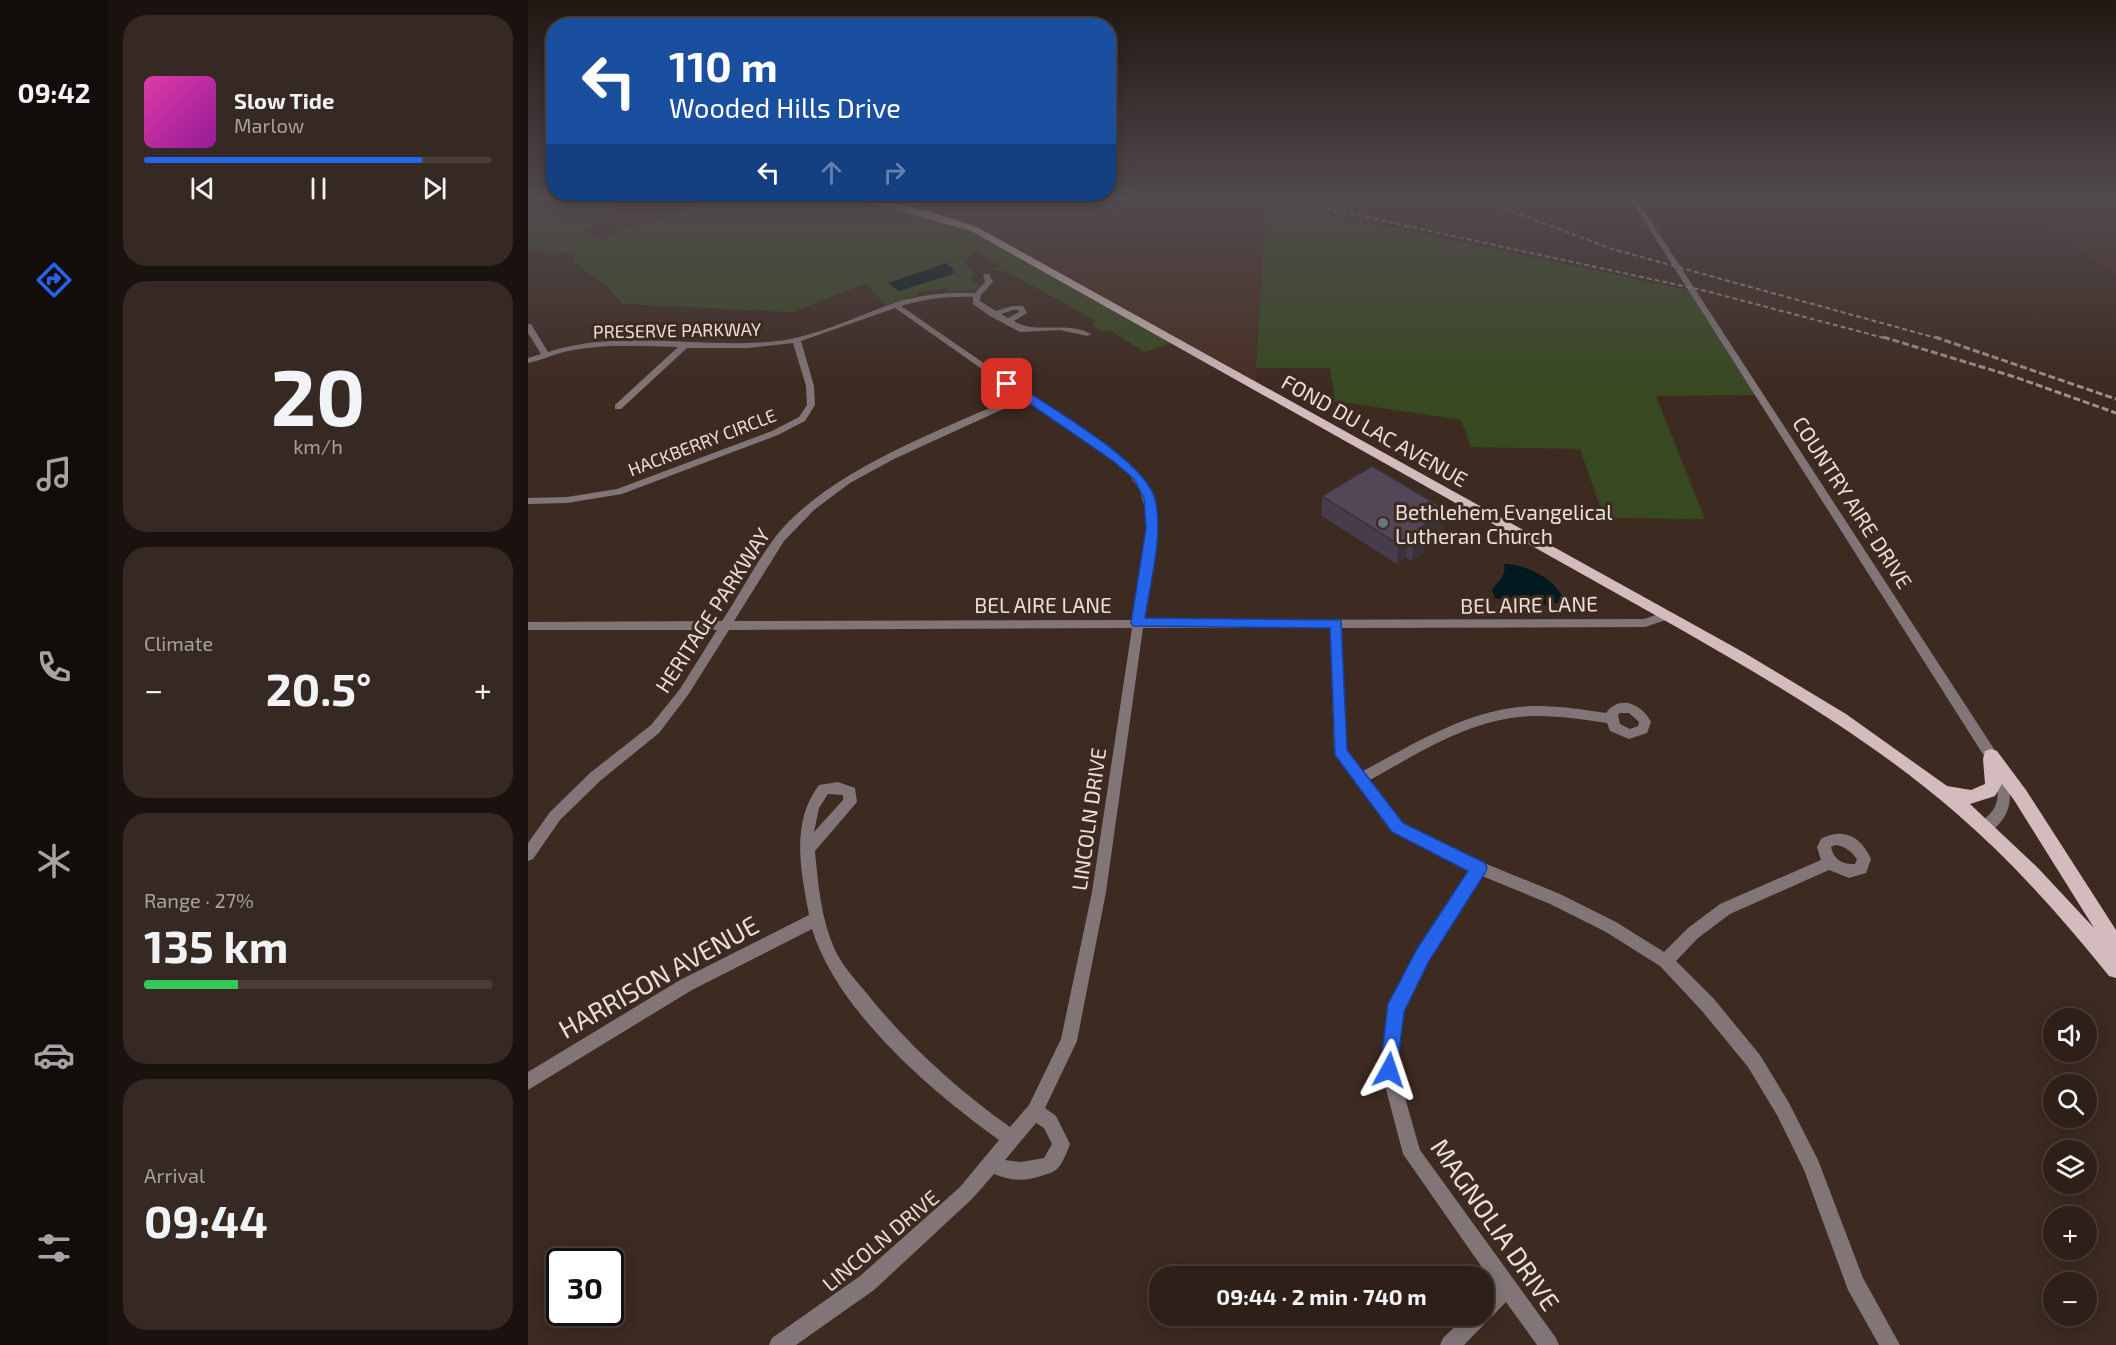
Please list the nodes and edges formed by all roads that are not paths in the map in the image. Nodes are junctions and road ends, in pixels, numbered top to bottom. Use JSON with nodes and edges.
{"nodes":[{"id":1,"x":1034,"y":263,"type":"edge"},
{"id":2,"x":1674,"y":263,"type":"edge"},
{"id":3,"x":986,"y":276,"type":"dead end"},
{"id":4,"x":977,"y":295,"type":"junction"},
{"id":5,"x":895,"y":305,"type":"junction"},
{"id":6,"x":993,"y":314,"type":"junction"},
{"id":7,"x":1007,"y":322,"type":"junction"},
{"id":8,"x":528,"y":326,"type":"edge"},
{"id":9,"x":1087,"y":334,"type":"dead end"},
{"id":10,"x":796,"y":339,"type":"junction"},
{"id":11,"x":686,"y":344,"type":"junction"},
{"id":12,"x":544,"y":354,"type":"junction"},
{"id":13,"x":528,"y":361,"type":"edge"},
{"id":14,"x":1025,"y":396,"type":"junction"},
{"id":15,"x":618,"y":407,"type":"dead end"},
{"id":16,"x":528,"y":501,"type":"edge"},
{"id":17,"x":1665,"y":616,"type":"junction"},
{"id":18,"x":1138,"y":623,"type":"junction"},
{"id":19,"x":1336,"y":624,"type":"junction"},
{"id":20,"x":727,"y":625,"type":"junction"},
{"id":21,"x":528,"y":626,"type":"edge"},
{"id":22,"x":1610,"y":718,"type":"dead end"},
{"id":23,"x":1990,"y":756,"type":"junction"},
{"id":24,"x":1361,"y":778,"type":"junction"},
{"id":25,"x":1941,"y":790,"type":"junction"},
{"id":26,"x":1984,"y":829,"type":"junction"},
{"id":27,"x":807,"y":850,"type":"dead end"},
{"id":28,"x":528,"y":855,"type":"edge"},
{"id":29,"x":1831,"y":863,"type":"dead end"},
{"id":30,"x":1479,"y":868,"type":"junction"},
{"id":31,"x":816,"y":919,"type":"junction"},
{"id":32,"x":2116,"y":947,"type":"edge"},
{"id":33,"x":1665,"y":961,"type":"junction"},
{"id":34,"x":2116,"y":969,"type":"edge"},
{"id":35,"x":528,"y":1082,"type":"edge"},
{"id":36,"x":1035,"y":1111,"type":"junction"},
{"id":37,"x":1012,"y":1139,"type":"junction"},
{"id":38,"x":992,"y":1163,"type":"junction"},
{"id":39,"x":1506,"y":1288,"type":"junction"},
{"id":40,"x":1494,"y":1301,"type":"edge"},
{"id":41,"x":1469,"y":1326,"type":"edge"},
{"id":42,"x":779,"y":1345,"type":"edge"},
{"id":43,"x":1450,"y":1345,"type":"edge"},
{"id":44,"x":1549,"y":1345,"type":"edge"},
{"id":45,"x":1890,"y":1345,"type":"edge"}],
"edges":[{"from":1,"to":17,"type":"main road","name":"FOND DU LAC AVENUE"},
{"from":2,"to":23,"type":"street","name":"COUNTRY AIRE DRIVE"},
{"from":3,"to":4,"type":"street"},
{"from":4,"to":5,"type":"street","name":"PRESERVE PARKWAY"},
{"from":4,"to":6,"type":"street"},
{"from":5,"to":10,"type":"street","name":"PRESERVE PARKWAY"},
{"from":5,"to":14,"type":"street","name":"LINCOLN DRIVE"},
{"from":6,"to":7,"type":"street"},
{"from":6,"to":7,"type":"street"},
{"from":7,"to":9,"type":"street"},
{"from":8,"to":12,"type":"street"},
{"from":10,"to":11,"type":"street","name":"PRESERVE PARKWAY"},
{"from":10,"to":16,"type":"street","name":"HACKBERRY CIRCLE"},
{"from":11,"to":12,"type":"street","name":"PRESERVE PARKWAY"},
{"from":11,"to":15,"type":"street"},
{"from":12,"to":13,"type":"street","name":"PRESERVE PARKWAY"},
{"from":14,"to":18,"type":"street","name":"LINCOLN DRIVE"},
{"from":14,"to":20,"type":"street","name":"HERITAGE PARKWAY"},
{"from":17,"to":19,"type":"street","name":"BEL AIRE LANE"},
{"from":17,"to":25,"type":"main road","name":"FOND DU LAC AVENUE"},
{"from":18,"to":19,"type":"street","name":"BEL AIRE LANE"},
{"from":18,"to":20,"type":"street","name":"BEL AIRE LANE"},
{"from":18,"to":36,"type":"street","name":"LINCOLN DRIVE"},
{"from":19,"to":24,"type":"street"},
{"from":20,"to":21,"type":"street","name":"BEL AIRE LANE"},
{"from":20,"to":28,"type":"street","name":"HERITAGE PARKWAY"},
{"from":22,"to":24,"type":"street"},
{"from":23,"to":25,"type":"main road"},
{"from":23,"to":26,"type":"street","name":"COUNTRY AIRE DRIVE"},
{"from":23,"to":32,"type":"main road"},
{"from":24,"to":30,"type":"street"},
{"from":25,"to":26,"type":"main road","name":"FOND DU LAC AVENUE"},
{"from":26,"to":34,"type":"main road","name":"FOND DU LAC AVENUE"},
{"from":27,"to":31,"type":"street"},
{"from":29,"to":33,"type":"street"},
{"from":30,"to":33,"type":"street"},
{"from":30,"to":39,"type":"street","name":"MAGNOLIA DRIVE"},
{"from":31,"to":35,"type":"street","name":"HARRISON AVENUE"},
{"from":31,"to":37,"type":"street"},
{"from":33,"to":45,"type":"street"},
{"from":36,"to":37,"type":"street","name":"LINCOLN DRIVE"},
{"from":36,"to":38,"type":"street"},
{"from":37,"to":38,"type":"street","name":"LINCOLN DRIVE"},
{"from":38,"to":42,"type":"street","name":"LINCOLN DRIVE"},
{"from":39,"to":40,"type":"street"},
{"from":39,"to":44,"type":"street","name":"MAGNOLIA DRIVE"},
{"from":41,"to":43,"type":"street"}]}
